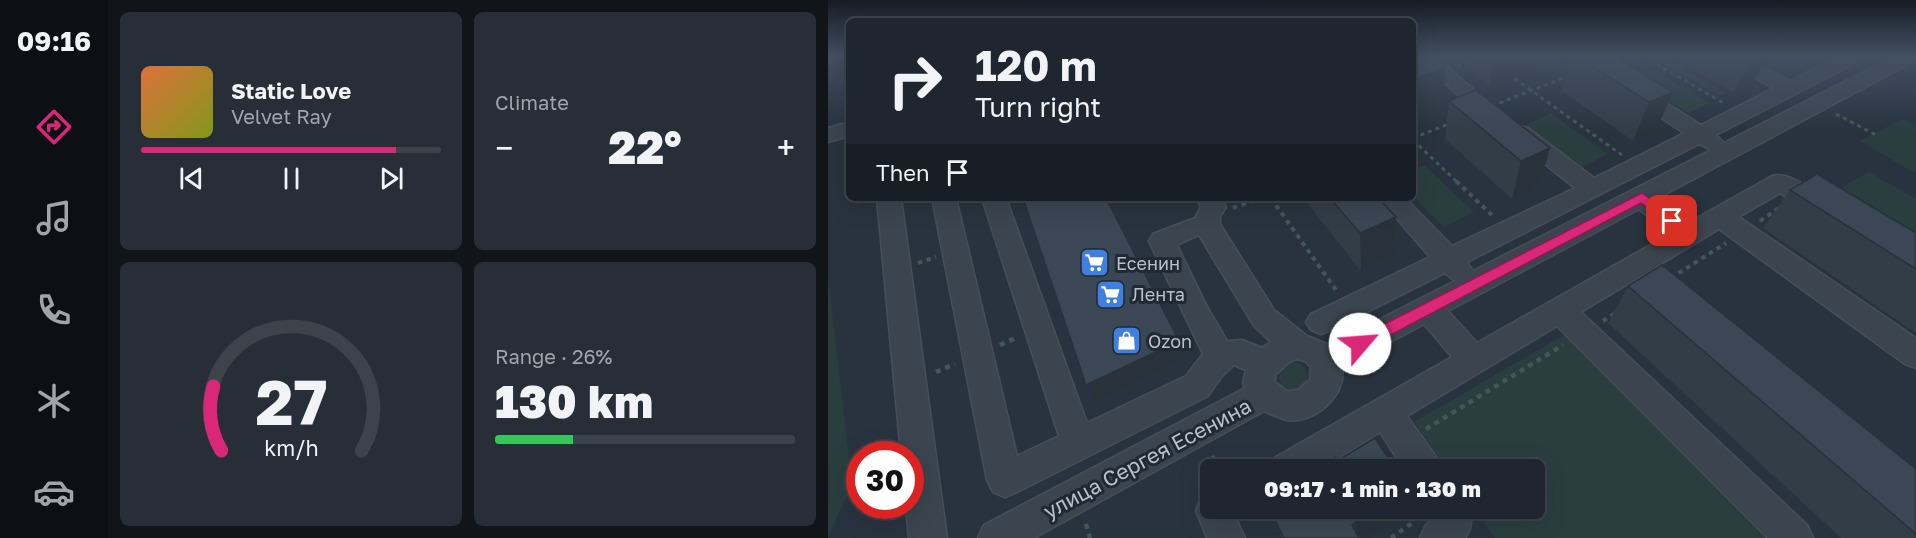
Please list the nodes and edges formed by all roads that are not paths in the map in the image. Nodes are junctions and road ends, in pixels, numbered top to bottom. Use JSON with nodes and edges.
{"nodes":[{"id":1,"x":1453,"y":81,"type":"edge"},
{"id":2,"x":1775,"y":81,"type":"edge"},
{"id":3,"x":1805,"y":81,"type":"edge"},
{"id":4,"x":1861,"y":81,"type":"edge"},
{"id":5,"x":1620,"y":83,"type":"edge"},
{"id":6,"x":1790,"y":89,"type":"junction"},
{"id":7,"x":1469,"y":94,"type":"edge"},
{"id":8,"x":1494,"y":114,"type":"edge"},
{"id":9,"x":846,"y":130,"type":"edge"},
{"id":10,"x":828,"y":135,"type":"edge"},
{"id":11,"x":1701,"y":135,"type":"junction"},
{"id":12,"x":1727,"y":152,"type":"junction"},
{"id":13,"x":1592,"y":189,"type":"junction"},
{"id":14,"x":1642,"y":198,"type":"junction"},
{"id":15,"x":889,"y":201,"type":"edge"},
{"id":16,"x":945,"y":201,"type":"edge"},
{"id":17,"x":995,"y":201,"type":"edge"},
{"id":18,"x":1394,"y":201,"type":"edge"},
{"id":19,"x":1207,"y":211,"type":"edge"},
{"id":20,"x":1720,"y":217,"type":"junction"},
{"id":21,"x":1846,"y":224,"type":"edge"},
{"id":22,"x":1689,"y":235,"type":"junction"},
{"id":23,"x":1448,"y":260,"type":"junction"},
{"id":24,"x":1631,"y":268,"type":"junction"},
{"id":25,"x":1472,"y":285,"type":"junction"},
{"id":26,"x":1655,"y":288,"type":"edge"},
{"id":27,"x":1428,"y":308,"type":"junction"},
{"id":28,"x":1559,"y":309,"type":"junction"},
{"id":29,"x":1321,"y":322,"type":"dead end"},
{"id":30,"x":1297,"y":346,"type":"junction"},
{"id":31,"x":1916,"y":355,"type":"edge"},
{"id":32,"x":1220,"y":356,"type":"junction"},
{"id":33,"x":1473,"y":360,"type":"junction"},
{"id":34,"x":1325,"y":362,"type":"junction"},
{"id":35,"x":1264,"y":380,"type":"junction"},
{"id":36,"x":1384,"y":411,"type":"junction"},
{"id":37,"x":1078,"y":444,"type":"junction"},
{"id":38,"x":1304,"y":459,"type":"edge"},
{"id":39,"x":1418,"y":459,"type":"edge"},
{"id":40,"x":1217,"y":519,"type":"edge"},
{"id":41,"x":1453,"y":519,"type":"edge"},
{"id":42,"x":928,"y":538,"type":"edge"},
{"id":43,"x":998,"y":538,"type":"edge"},
{"id":44,"x":1226,"y":538,"type":"edge"},
{"id":45,"x":1439,"y":538,"type":"edge"},
{"id":46,"x":1794,"y":538,"type":"edge"}],
"edges":[{"from":1,"to":7,"type":"street"},
{"from":2,"to":6,"type":"street"},
{"from":3,"to":6,"type":"street"},
{"from":4,"to":12,"type":"street"},
{"from":5,"to":11,"type":"street"},
{"from":6,"to":11,"type":"street"},
{"from":8,"to":13,"type":"street"},
{"from":9,"to":10,"type":"street"},
{"from":11,"to":12,"type":"street"},
{"from":11,"to":13,"type":"street"},
{"from":12,"to":14,"type":"street"},
{"from":13,"to":23,"type":"street"},
{"from":14,"to":22,"type":"street"},
{"from":14,"to":25,"type":"street"},
{"from":15,"to":42,"type":"street"},
{"from":16,"to":37,"type":"street"},
{"from":17,"to":37,"type":"street"},
{"from":18,"to":23,"type":"street"},
{"from":19,"to":30,"type":"street"},
{"from":19,"to":32,"type":"street"},
{"from":20,"to":21,"type":"street"},
{"from":20,"to":22,"type":"street"},
{"from":20,"to":31,"type":"street"},
{"from":22,"to":24,"type":"street"},
{"from":23,"to":25,"type":"street"},
{"from":23,"to":29,"type":"street"},
{"from":24,"to":26,"type":"street"},
{"from":24,"to":28,"type":"street"},
{"from":25,"to":27,"type":"street"},
{"from":27,"to":33,"type":"street"},
{"from":27,"to":34,"type":"street"},
{"from":28,"to":33,"type":"street"},
{"from":28,"to":46,"type":"street"},
{"from":30,"to":34,"type":"street"},
{"from":30,"to":35,"type":"street","name":"улица Сергея Есенина"},
{"from":32,"to":35,"type":"street"},
{"from":32,"to":37,"type":"street"},
{"from":33,"to":36,"type":"street"},
{"from":34,"to":35,"type":"street","name":"улица Сергея Есенина"},
{"from":35,"to":43,"type":"street","name":"улица Сергея Есенина"},
{"from":36,"to":38,"type":"street"},
{"from":36,"to":39,"type":"street"},
{"from":40,"to":44,"type":"street"},
{"from":41,"to":45,"type":"street"}]}
